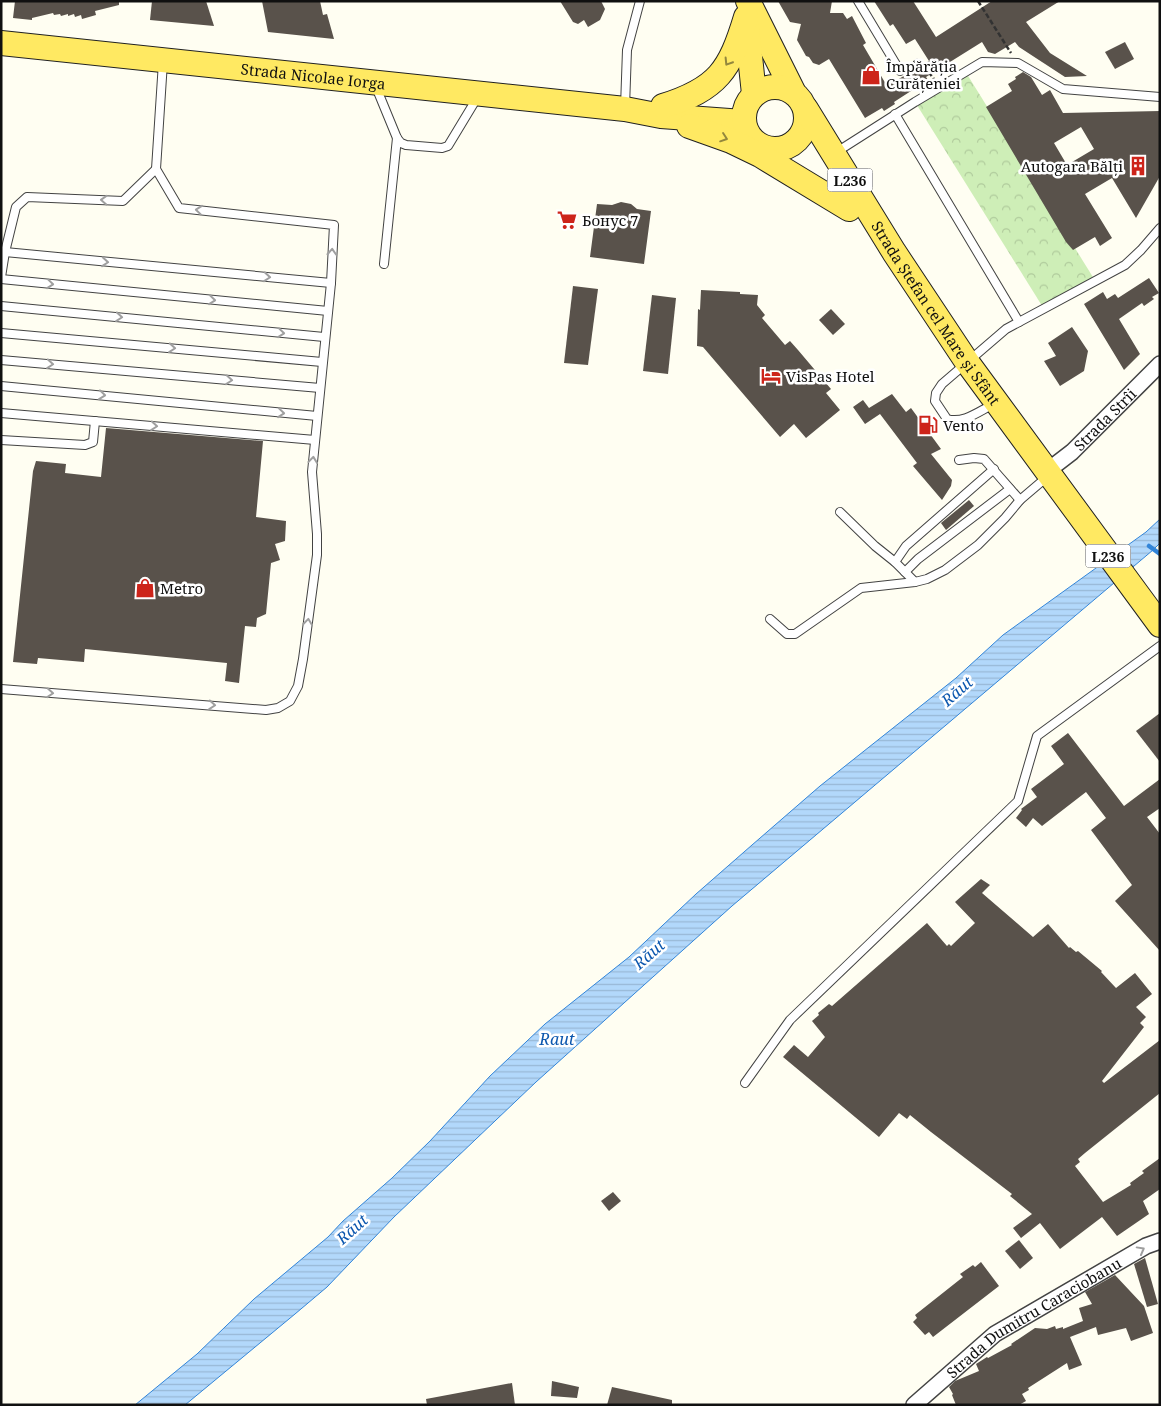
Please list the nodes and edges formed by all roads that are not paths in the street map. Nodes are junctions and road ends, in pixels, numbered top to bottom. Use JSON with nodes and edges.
{"nodes":[{"id":1,"x":640,"y":1,"type":"edge"},
{"id":2,"x":858,"y":1,"type":"edge"},
{"id":3,"x":747,"y":6,"type":"edge"},
{"id":4,"x":1,"y":43,"type":"edge"},
{"id":5,"x":164,"y":60,"type":"junction"},
{"id":6,"x":900,"y":71,"type":"road end"},
{"id":7,"x":374,"y":82,"type":"junction"},
{"id":8,"x":480,"y":94,"type":"junction"},
{"id":9,"x":1160,"y":97,"type":"edge"},
{"id":10,"x":799,"y":100,"type":"junction"},
{"id":11,"x":625,"y":109,"type":"junction"},
{"id":12,"x":747,"y":109,"type":"junction"},
{"id":13,"x":662,"y":111,"type":"junction"},
{"id":14,"x":895,"y":114,"type":"junction"},
{"id":15,"x":397,"y":138,"type":"junction"},
{"id":16,"x":772,"y":149,"type":"junction"},
{"id":17,"x":834,"y":154,"type":"junction"},
{"id":18,"x":156,"y":169,"type":"junction"},
{"id":19,"x":849,"y":209,"type":"junction"},
{"id":20,"x":1160,"y":228,"type":"edge"},
{"id":21,"x":5,"y":252,"type":"junction"},
{"id":22,"x":894,"y":252,"type":"junction"},
{"id":23,"x":384,"y":264,"type":"dead end"},
{"id":24,"x":1,"y":278,"type":"edge"},
{"id":25,"x":331,"y":283,"type":"junction"},
{"id":26,"x":1,"y":306,"type":"edge"},
{"id":27,"x":328,"y":311,"type":"junction"},
{"id":28,"x":1019,"y":322,"type":"junction"},
{"id":29,"x":1,"y":333,"type":"edge"},
{"id":30,"x":324,"y":337,"type":"junction"},
{"id":31,"x":1,"y":360,"type":"edge"},
{"id":32,"x":322,"y":362,"type":"junction"},
{"id":33,"x":967,"y":362,"type":"junction"},
{"id":34,"x":1160,"y":364,"type":"edge"},
{"id":35,"x":1,"y":386,"type":"edge"},
{"id":36,"x":320,"y":388,"type":"junction"},
{"id":37,"x":996,"y":402,"type":"junction"},
{"id":38,"x":1,"y":413,"type":"edge"},
{"id":39,"x":317,"y":416,"type":"junction"},
{"id":40,"x":95,"y":421,"type":"junction"},
{"id":41,"x":1,"y":440,"type":"edge"},
{"id":42,"x":315,"y":440,"type":"junction"},
{"id":43,"x":959,"y":460,"type":"dead end"},
{"id":44,"x":994,"y":469,"type":"junction"},
{"id":45,"x":1048,"y":474,"type":"junction"},
{"id":46,"x":1010,"y":489,"type":"junction"},
{"id":47,"x":1020,"y":500,"type":"junction"},
{"id":48,"x":840,"y":512,"type":"dead end"},
{"id":49,"x":895,"y":562,"type":"junction"},
{"id":50,"x":905,"y":572,"type":"junction"},
{"id":51,"x":914,"y":582,"type":"junction"},
{"id":52,"x":770,"y":619,"type":"dead end"},
{"id":53,"x":1160,"y":625,"type":"edge"},
{"id":54,"x":1160,"y":646,"type":"edge"},
{"id":55,"x":1,"y":689,"type":"edge"},
{"id":56,"x":745,"y":1083,"type":"dead end"},
{"id":57,"x":1160,"y":1241,"type":"edge"},
{"id":58,"x":914,"y":1405,"type":"edge"}],
"edges":[{"from":1,"to":11,"type":"lane"},
{"from":2,"to":6,"type":"lane"},
{"from":3,"to":10,"type":"main road","name":"Strada Ștefan cel Mare și Sfânt"},
{"from":3,"to":12,"type":"main road"},
{"from":3,"to":13,"type":"main road","one_way":true},
{"from":4,"to":5,"type":"main road","name":"Strada Nicolae Iorga"},
{"from":5,"to":7,"type":"main road","name":"Strada Nicolae Iorga"},
{"from":5,"to":18,"type":"lane"},
{"from":7,"to":8,"type":"main road","name":"Strada Nicolae Iorga"},
{"from":7,"to":15,"type":"lane"},
{"from":8,"to":11,"type":"main road","name":"Strada Nicolae Iorga"},
{"from":8,"to":15,"type":"lane"},
{"from":9,"to":14,"type":"lane"},
{"from":10,"to":12,"type":"main road"},
{"from":10,"to":16,"type":"main road"},
{"from":10,"to":17,"type":"main road","name":"Strada Ștefan cel Mare și Sfânt","number":"L236"},
{"from":11,"to":13,"type":"main road","name":"Strada Nicolae Iorga"},
{"from":12,"to":13,"type":"main road","name":"Strada Nicolae Iorga"},
{"from":12,"to":16,"type":"main road","number":"L236"},
{"from":13,"to":19,"type":"main road","one_way":true},
{"from":14,"to":17,"type":"lane"},
{"from":14,"to":28,"type":"lane"},
{"from":15,"to":23,"type":"lane"},
{"from":16,"to":19,"type":"main road","number":"L236"},
{"from":17,"to":22,"type":"main road","name":"Strada Ștefan cel Mare și Sfânt","number":"L236"},
{"from":18,"to":21,"type":"lane","one_way":true},
{"from":25,"to":18,"type":"lane","one_way":true},
{"from":19,"to":22,"type":"main road","number":"L236"},
{"from":20,"to":28,"type":"lane"},
{"from":21,"to":24,"type":"lane"},
{"from":21,"to":25,"type":"lane","one_way":true},
{"from":22,"to":33,"type":"main road","name":"Strada Ștefan cel Mare și Sfânt"},
{"from":24,"to":27,"type":"lane","one_way":true},
{"from":25,"to":27,"type":"lane"},
{"from":26,"to":30,"type":"lane","one_way":true},
{"from":27,"to":30,"type":"lane"},
{"from":28,"to":33,"type":"lane"},
{"from":29,"to":32,"type":"lane","one_way":true},
{"from":30,"to":32,"type":"lane"},
{"from":31,"to":36,"type":"lane","one_way":true},
{"from":32,"to":36,"type":"lane"},
{"from":33,"to":37,"type":"main road","name":"Strada Ștefan cel Mare și Sfânt"},
{"from":33,"to":37,"type":"lane"},
{"from":34,"to":45,"type":"street","name":"Strada Strîi"},
{"from":35,"to":39,"type":"lane","one_way":true},
{"from":36,"to":39,"type":"lane"},
{"from":37,"to":45,"type":"main road","name":"Strada Ștefan cel Mare și Sfânt"},
{"from":38,"to":40,"type":"lane"},
{"from":39,"to":42,"type":"lane"},
{"from":40,"to":41,"type":"lane"},
{"from":40,"to":42,"type":"lane","one_way":true},
{"from":55,"to":42,"type":"lane","one_way":true},
{"from":43,"to":44,"type":"lane"},
{"from":44,"to":46,"type":"lane"},
{"from":44,"to":49,"type":"lane"},
{"from":45,"to":47,"type":"lane"},
{"from":45,"to":53,"type":"main road","name":"Strada Ștefan cel Mare și Sfânt","number":"L236"},
{"from":46,"to":47,"type":"lane"},
{"from":46,"to":50,"type":"lane"},
{"from":47,"to":51,"type":"lane"},
{"from":48,"to":49,"type":"lane"},
{"from":49,"to":50,"type":"lane"},
{"from":50,"to":51,"type":"lane"},
{"from":51,"to":52,"type":"lane"},
{"from":54,"to":56,"type":"lane"},
{"from":58,"to":57,"type":"street","name":"Strada Dumitru Caraciobanu","one_way":true}]}
